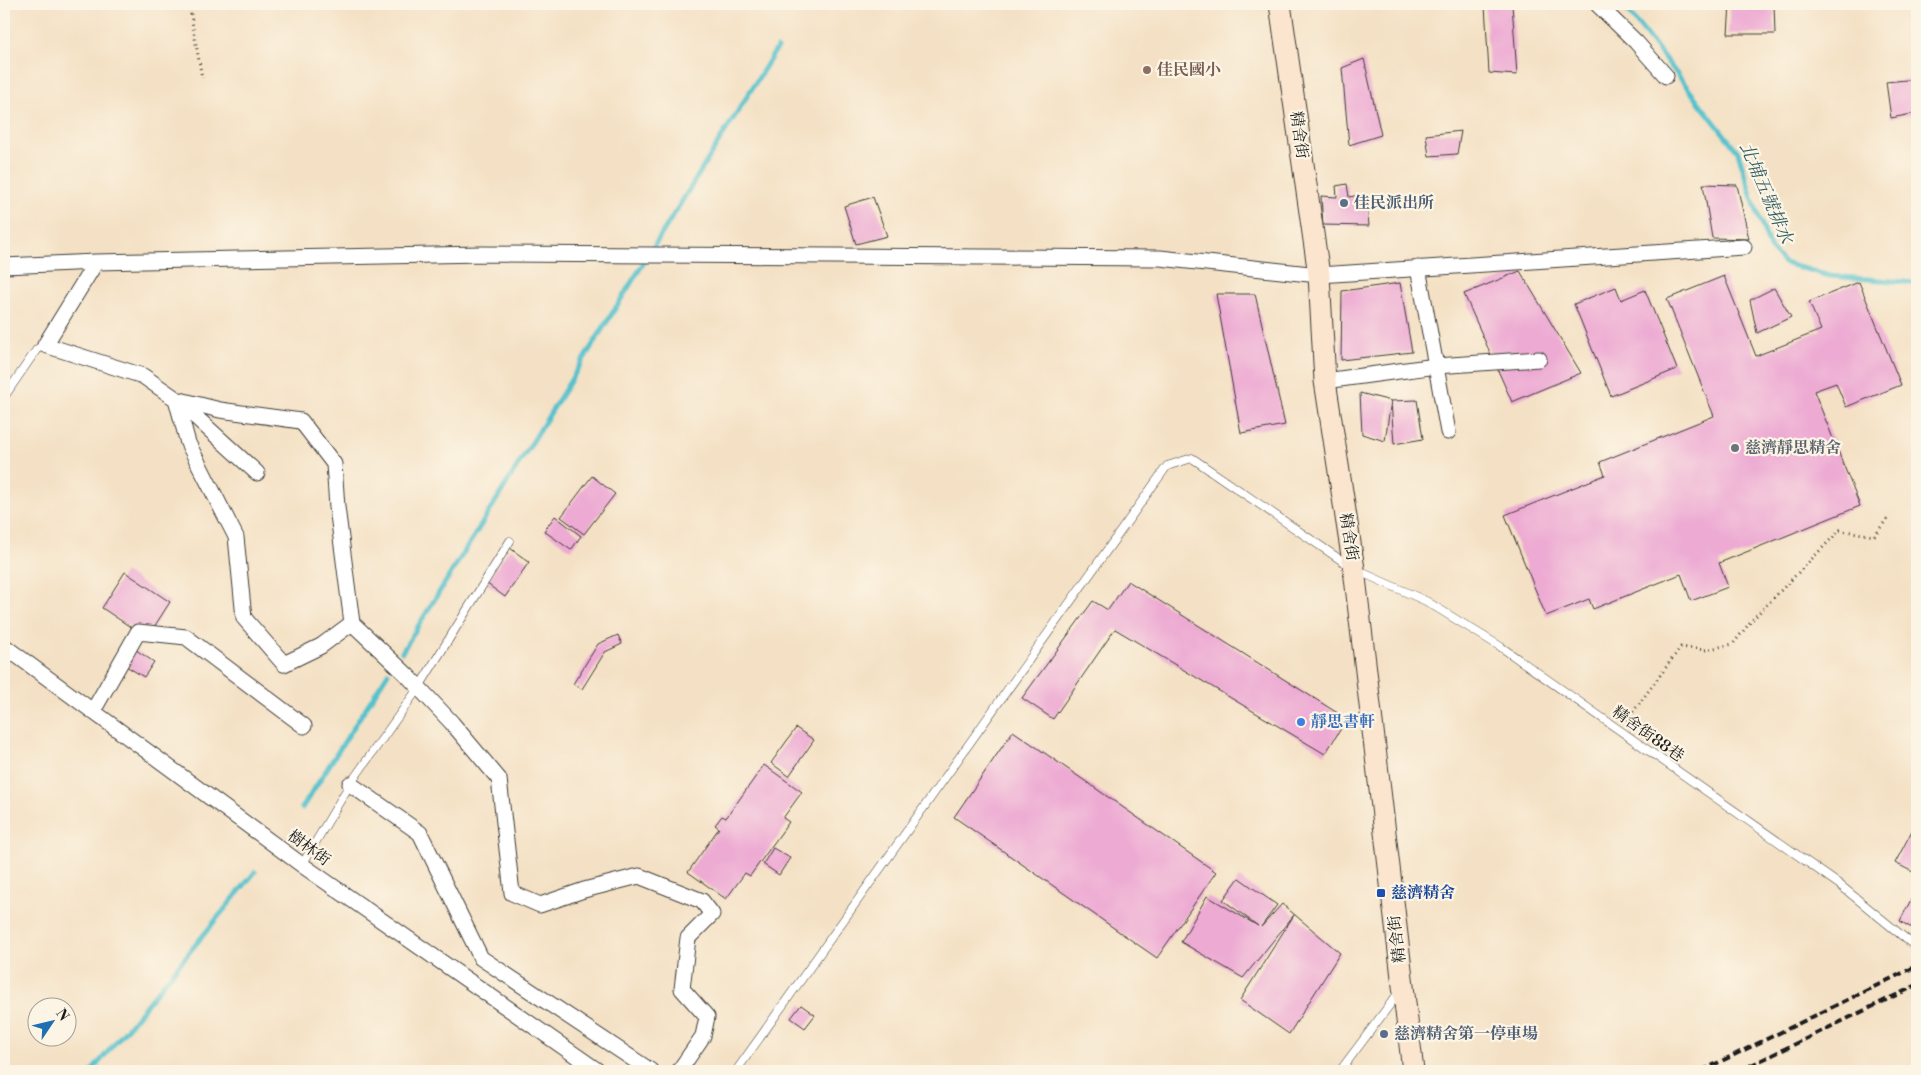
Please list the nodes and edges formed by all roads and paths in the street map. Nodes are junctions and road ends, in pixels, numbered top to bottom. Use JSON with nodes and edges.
{"nodes":[{"id":1,"x":189,"y":4,"type":"edge"},
{"id":2,"x":1280,"y":4,"type":"edge"},
{"id":3,"x":1597,"y":4,"type":"edge"},
{"id":4,"x":1666,"y":76,"type":"dead end"},
{"id":5,"x":202,"y":78,"type":"dead end"},
{"id":6,"x":1744,"y":247,"type":"dead end"},
{"id":7,"x":96,"y":262,"type":"junction"},
{"id":8,"x":4,"y":266,"type":"edge"},
{"id":9,"x":1418,"y":268,"type":"junction"},
{"id":10,"x":1318,"y":274,"type":"junction"},
{"id":11,"x":45,"y":345,"type":"junction"},
{"id":12,"x":1539,"y":359,"type":"dead end"},
{"id":13,"x":1436,"y":366,"type":"junction"},
{"id":14,"x":1325,"y":381,"type":"junction"},
{"id":15,"x":4,"y":397,"type":"edge"},
{"id":16,"x":176,"y":398,"type":"junction"},
{"id":17,"x":1448,"y":432,"type":"dead end"},
{"id":18,"x":257,"y":473,"type":"dead end"},
{"id":19,"x":1887,"y":519,"type":"dead end"},
{"id":20,"x":510,"y":541,"type":"dead end"},
{"id":21,"x":1354,"y":569,"type":"junction"},
{"id":22,"x":352,"y":623,"type":"junction"},
{"id":23,"x":4,"y":646,"type":"edge"},
{"id":24,"x":418,"y":687,"type":"junction"},
{"id":25,"x":93,"y":711,"type":"junction"},
{"id":26,"x":304,"y":726,"type":"dead end"},
{"id":27,"x":1619,"y":731,"type":"junction"},
{"id":28,"x":350,"y":784,"type":"junction"},
{"id":29,"x":302,"y":865,"type":"junction"},
{"id":30,"x":1914,"y":943,"type":"edge"},
{"id":31,"x":1402,"y":987,"type":"junction"},
{"id":32,"x":598,"y":1071,"type":"edge"},
{"id":33,"x":652,"y":1071,"type":"edge"},
{"id":34,"x":679,"y":1071,"type":"edge"},
{"id":35,"x":736,"y":1071,"type":"edge"},
{"id":36,"x":1340,"y":1071,"type":"edge"},
{"id":37,"x":1413,"y":1071,"type":"edge"}],
"edges":[{"from":1,"to":5,"type":"path"},
{"from":2,"to":10,"type":"street","name":"精舍街"},
{"from":3,"to":4,"type":"street"},
{"from":6,"to":9,"type":"street"},
{"from":7,"to":8,"type":"street"},
{"from":7,"to":10,"type":"street"},
{"from":7,"to":11,"type":"street"},
{"from":9,"to":10,"type":"street"},
{"from":9,"to":13,"type":"street"},
{"from":10,"to":14,"type":"street","name":"精舍街"},
{"from":11,"to":15,"type":"lane"},
{"from":11,"to":16,"type":"street"},
{"from":12,"to":13,"type":"street"},
{"from":13,"to":14,"type":"street"},
{"from":13,"to":17,"type":"street"},
{"from":14,"to":21,"type":"street","name":"精舍街"},
{"from":16,"to":18,"type":"street"},
{"from":16,"to":22,"type":"street"},
{"from":16,"to":22,"type":"street"},
{"from":19,"to":27,"type":"path"},
{"from":20,"to":24,"type":"lane"},
{"from":21,"to":27,"type":"lane","name":"精舍街88巷"},
{"from":21,"to":31,"type":"street","name":"精舍街"},
{"from":21,"to":35,"type":"lane","name":"精舍街88巷"},
{"from":22,"to":24,"type":"street"},
{"from":23,"to":25,"type":"street","name":"樹林街"},
{"from":24,"to":28,"type":"lane"},
{"from":24,"to":34,"type":"street"},
{"from":25,"to":26,"type":"street"},
{"from":25,"to":29,"type":"street","name":"樹林街"},
{"from":27,"to":30,"type":"lane","name":"精舍街88巷"},
{"from":28,"to":29,"type":"lane"},
{"from":28,"to":33,"type":"street"},
{"from":29,"to":32,"type":"street","name":"樹林街"},
{"from":31,"to":36,"type":"lane"},
{"from":31,"to":37,"type":"street","name":"精舍街"}]}
